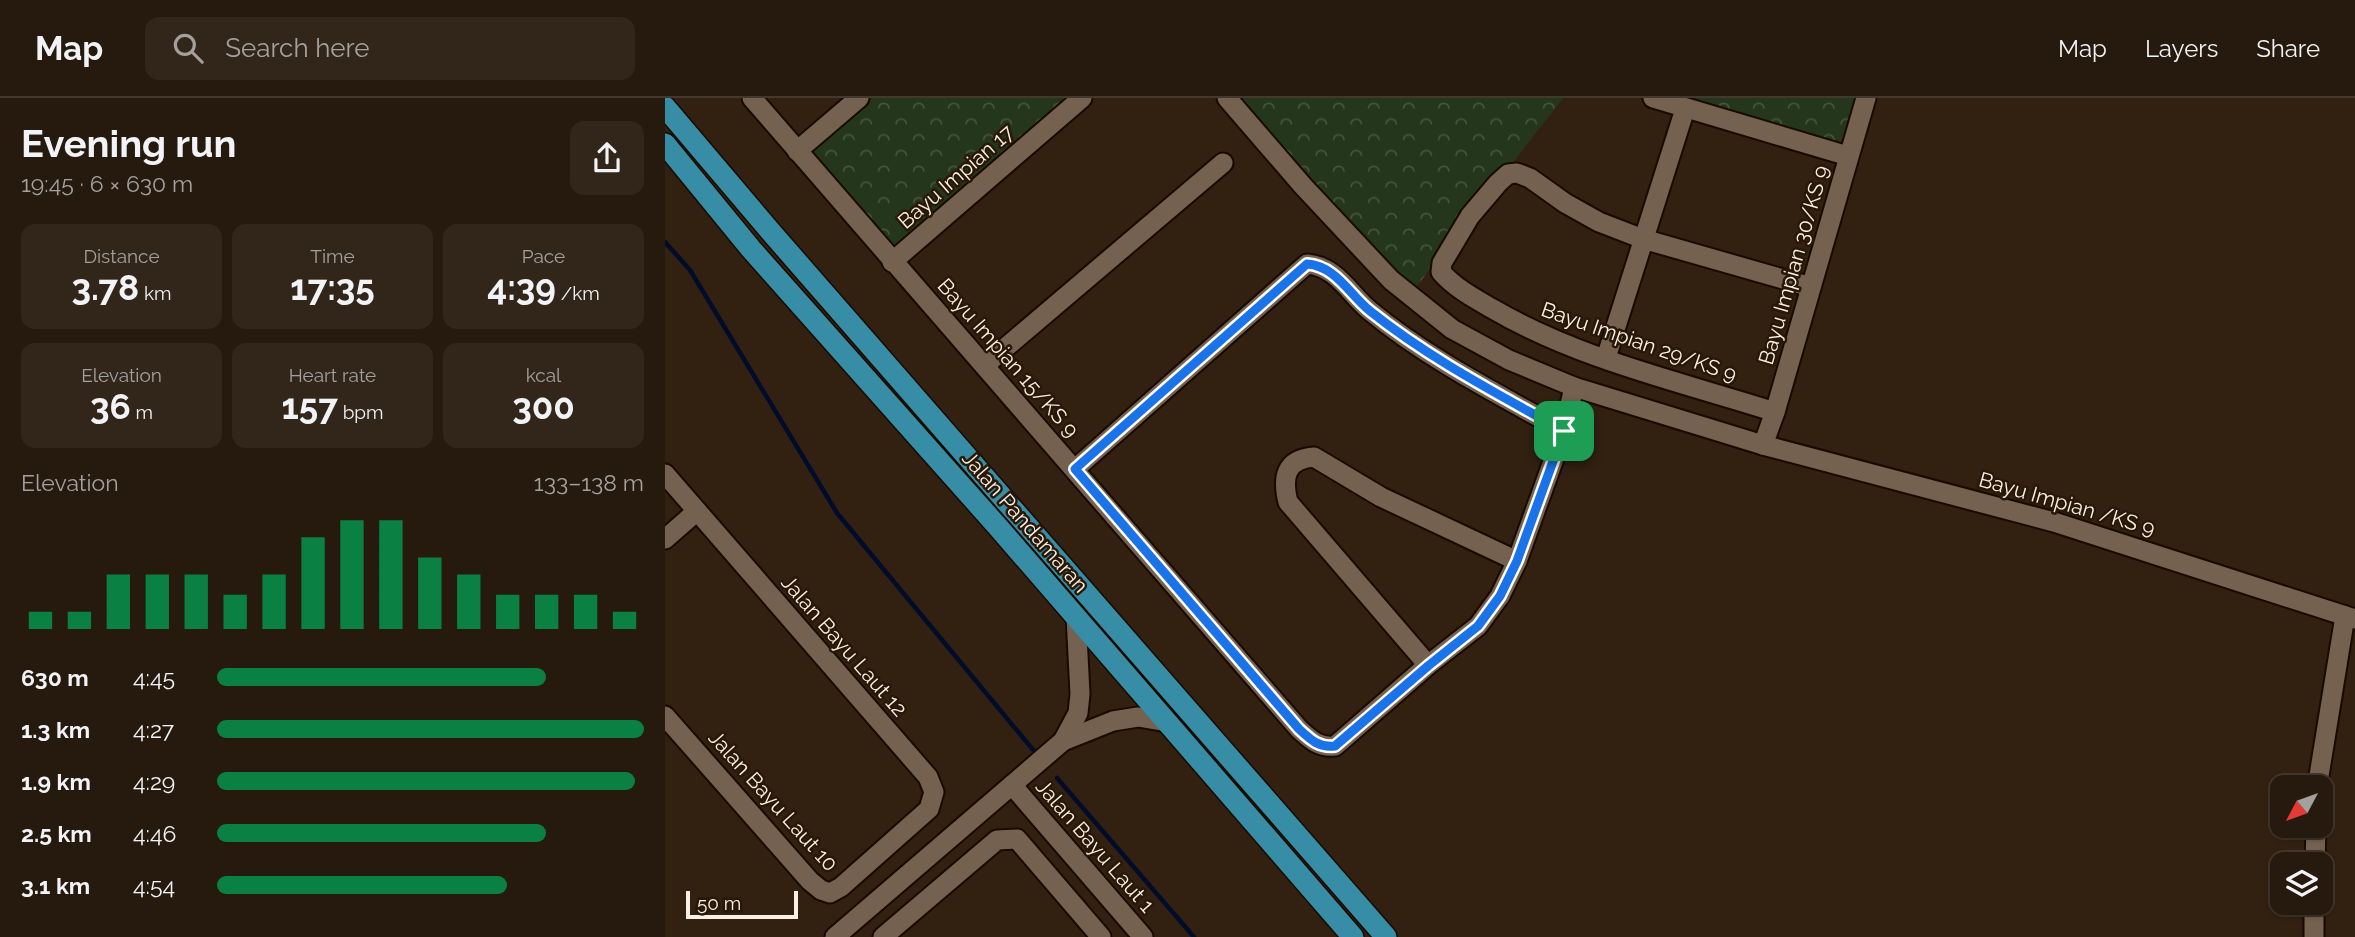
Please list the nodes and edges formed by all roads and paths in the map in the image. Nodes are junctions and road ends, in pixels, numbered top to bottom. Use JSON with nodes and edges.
{"nodes":[{"id":1,"x":752,"y":98,"type":"edge"},
{"id":2,"x":859,"y":98,"type":"edge"},
{"id":3,"x":1082,"y":98,"type":"edge"},
{"id":4,"x":1227,"y":98,"type":"edge"},
{"id":5,"x":1653,"y":98,"type":"edge"},
{"id":6,"x":1866,"y":98,"type":"edge"},
{"id":7,"x":665,"y":107,"type":"edge"},
{"id":8,"x":1685,"y":109,"type":"junction"},
{"id":9,"x":665,"y":144,"type":"edge"},
{"id":10,"x":797,"y":151,"type":"junction"},
{"id":11,"x":1848,"y":156,"type":"junction"},
{"id":12,"x":1223,"y":163,"type":"dead end"},
{"id":13,"x":1643,"y":239,"type":"junction"},
{"id":14,"x":892,"y":262,"type":"junction"},
{"id":15,"x":1811,"y":287,"type":"junction"},
{"id":16,"x":1605,"y":358,"type":"junction"},
{"id":17,"x":985,"y":365,"type":"junction"},
{"id":18,"x":1574,"y":387,"type":"junction"},
{"id":19,"x":1775,"y":412,"type":"junction"},
{"id":20,"x":1564,"y":431,"type":"junction"},
{"id":21,"x":1763,"y":444,"type":"junction"},
{"id":22,"x":1075,"y":469,"type":"junction"},
{"id":23,"x":665,"y":474,"type":"edge"},
{"id":24,"x":697,"y":511,"type":"junction"},
{"id":25,"x":665,"y":539,"type":"edge"},
{"id":26,"x":1517,"y":561,"type":"junction"},
{"id":27,"x":1076,"y":616,"type":"junction"},
{"id":28,"x":2350,"y":617,"type":"edge"},
{"id":29,"x":1428,"y":666,"type":"junction"},
{"id":30,"x":665,"y":716,"type":"edge"},
{"id":31,"x":1167,"y":722,"type":"junction"},
{"id":32,"x":1063,"y":741,"type":"junction"},
{"id":33,"x":2320,"y":775,"type":"edge"},
{"id":34,"x":1011,"y":785,"type":"junction"},
{"id":35,"x":884,"y":848,"type":"joint"},
{"id":36,"x":923,"y":862,"type":"junction"},
{"id":37,"x":946,"y":883,"type":"junction"},
{"id":38,"x":1121,"y":912,"type":"junction"},
{"id":39,"x":2314,"y":915,"type":"edge"},
{"id":40,"x":1099,"y":935,"type":"edge"},
{"id":41,"x":835,"y":937,"type":"edge"},
{"id":42,"x":883,"y":937,"type":"edge"},
{"id":43,"x":1143,"y":937,"type":"edge"},
{"id":44,"x":1353,"y":937,"type":"edge"},
{"id":45,"x":1386,"y":937,"type":"edge"},
{"id":46,"x":2313,"y":937,"type":"edge"}],
"edges":[{"from":1,"to":10,"type":"street","name":"Bayu Impian 15/KS 9"},
{"from":2,"to":10,"type":"street"},
{"from":3,"to":14,"type":"street","name":"Bayu Impian 17"},
{"from":4,"to":18,"type":"street","name":"Bayu Impian /KS 9"},
{"from":5,"to":8,"type":"street"},
{"from":6,"to":11,"type":"street","name":"Bayu Impian 30/KS 9"},
{"from":7,"to":45,"type":"main road","name":"Jalan Pandamaran"},
{"from":8,"to":11,"type":"street"},
{"from":8,"to":13,"type":"street"},
{"from":9,"to":27,"type":"main road","name":"Jalan Pandamaran"},
{"from":10,"to":14,"type":"street","name":"Bayu Impian 15/KS 9"},
{"from":11,"to":15,"type":"street","name":"Bayu Impian 30/KS 9"},
{"from":12,"to":17,"type":"street"},
{"from":13,"to":15,"type":"street"},
{"from":13,"to":16,"type":"street"},
{"from":13,"to":16,"type":"street","name":"Bayu Impian 29/KS 9"},
{"from":14,"to":17,"type":"street","name":"Bayu Impian 15/KS 9"},
{"from":15,"to":19,"type":"street","name":"Bayu Impian 30/KS 9"},
{"from":16,"to":19,"type":"street","name":"Bayu Impian 29/KS 9"},
{"from":17,"to":22,"type":"street","name":"Bayu Impian 15/KS 9"},
{"from":18,"to":20,"type":"street"},
{"from":18,"to":21,"type":"street","name":"Bayu Impian /KS 9"},
{"from":19,"to":21,"type":"street","name":"Bayu Impian 30/KS 9"},
{"from":20,"to":22,"type":"street"},
{"from":20,"to":26,"type":"street"},
{"from":21,"to":28,"type":"street","name":"Bayu Impian /KS 9"},
{"from":22,"to":29,"type":"street","name":"Bayu Impian 15/KS 9"},
{"from":23,"to":24,"type":"street","name":"Jalan Bayu Laut 12"},
{"from":24,"to":25,"type":"street"},
{"from":24,"to":35,"type":"street","name":"Jalan Bayu Laut 12"},
{"from":26,"to":29,"type":"street"},
{"from":26,"to":29,"type":"street"},
{"from":27,"to":31,"type":"main road","name":"Jalan Pandamaran"},
{"from":27,"to":32,"type":"street"},
{"from":28,"to":33,"type":"street"},
{"from":30,"to":35,"type":"street","name":"Jalan Bayu Laut 10"},
{"from":31,"to":32,"type":"street"},
{"from":31,"to":44,"type":"main road","name":"Jalan Pandamaran"},
{"from":32,"to":34,"type":"street"},
{"from":34,"to":36,"type":"street"},
{"from":34,"to":38,"type":"street","name":"Jalan Bayu Laut 1"},
{"from":36,"to":37,"type":"street"},
{"from":36,"to":41,"type":"street"},
{"from":37,"to":40,"type":"street"},
{"from":37,"to":42,"type":"street"},
{"from":38,"to":40,"type":"street"},
{"from":38,"to":43,"type":"street","name":"Jalan Bayu Laut 1"},
{"from":39,"to":46,"type":"street"}]}
